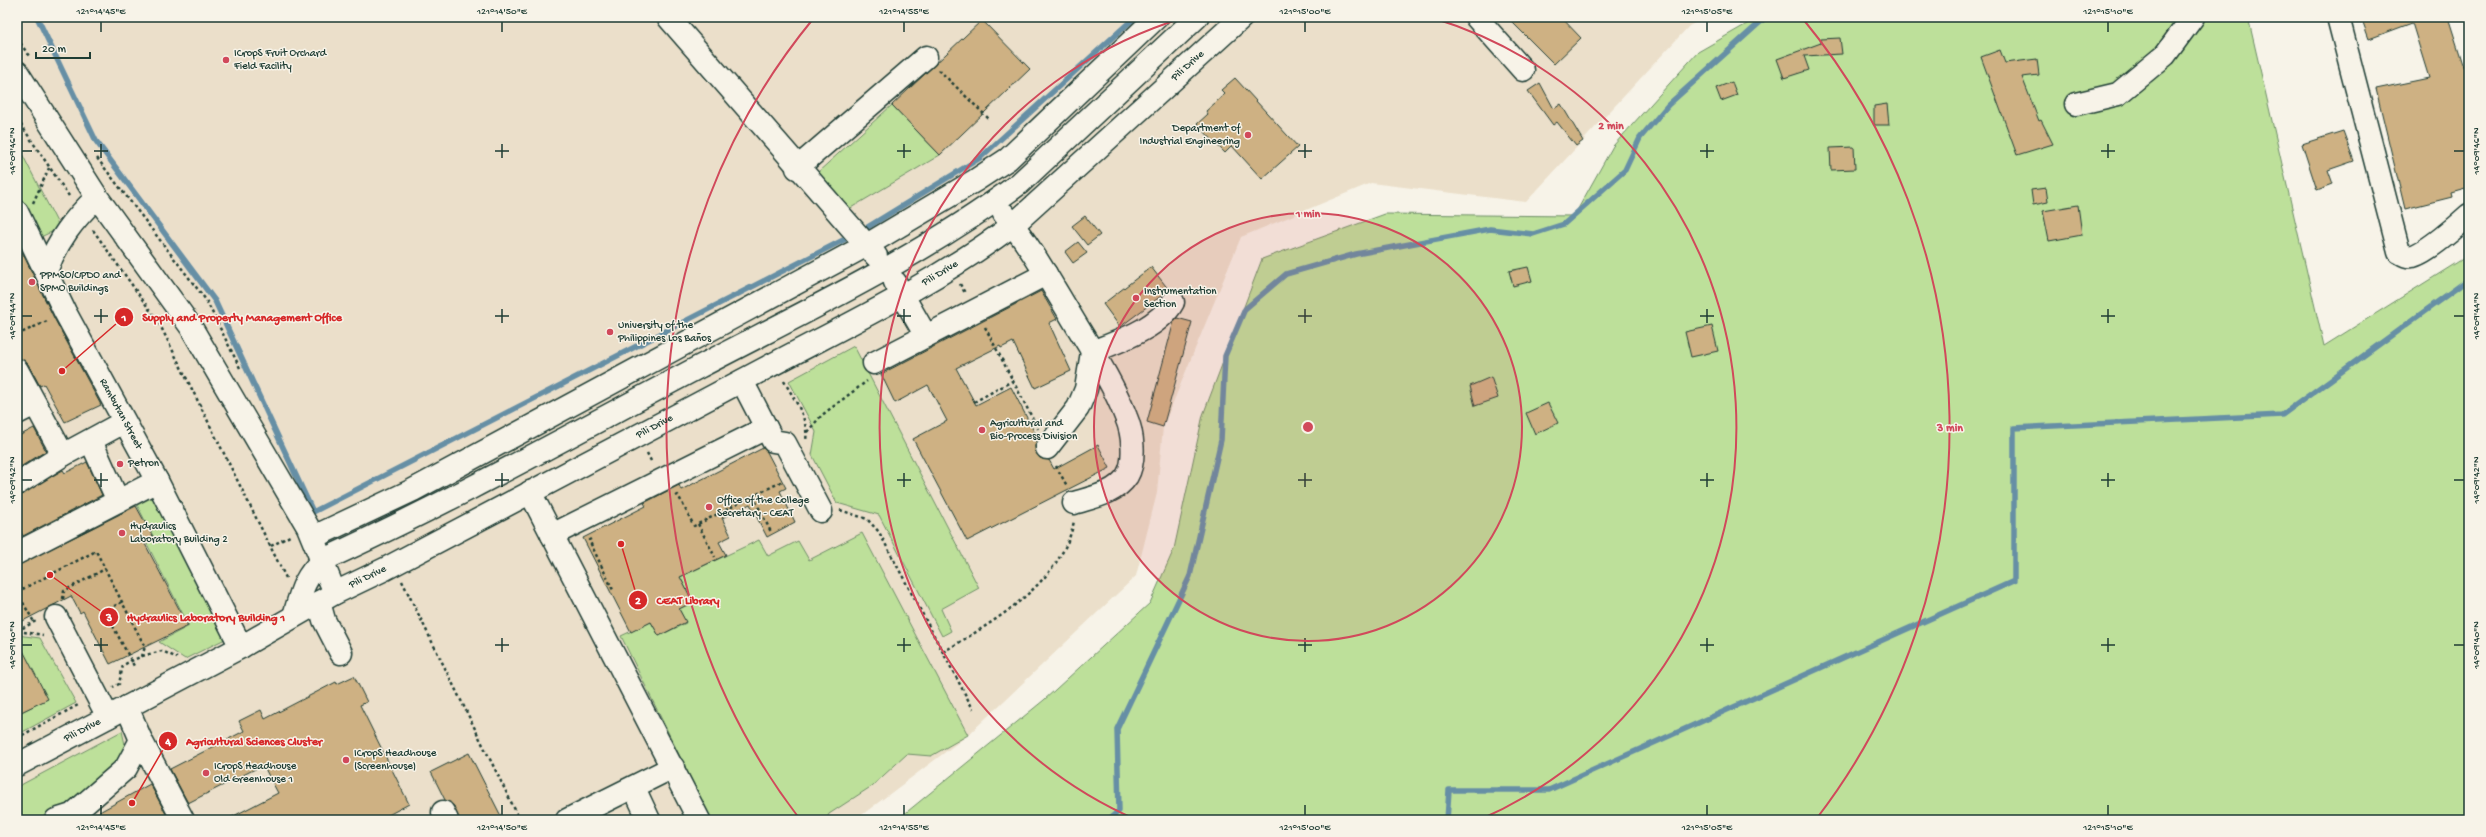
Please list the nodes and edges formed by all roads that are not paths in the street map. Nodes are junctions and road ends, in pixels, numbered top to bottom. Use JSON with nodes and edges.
{"nodes":[{"id":1,"x":668,"y":17,"type":"edge"},
{"id":2,"x":1157,"y":17,"type":"edge"},
{"id":3,"x":1198,"y":17,"type":"edge"},
{"id":4,"x":1242,"y":17,"type":"edge"},
{"id":5,"x":1476,"y":17,"type":"edge"},
{"id":6,"x":2193,"y":17,"type":"edge"},
{"id":7,"x":2338,"y":17,"type":"edge"},
{"id":8,"x":1218,"y":25,"type":"edge"},
{"id":9,"x":926,"y":57,"type":"road end"},
{"id":10,"x":1523,"y":70,"type":"dead end"},
{"id":11,"x":17,"y":72,"type":"edge"},
{"id":12,"x":1092,"y":79,"type":"junction"},
{"id":13,"x":1110,"y":100,"type":"junction"},
{"id":14,"x":2076,"y":104,"type":"dead end"},
{"id":15,"x":797,"y":168,"type":"junction"},
{"id":16,"x":976,"y":180,"type":"junction"},
{"id":17,"x":97,"y":198,"type":"junction"},
{"id":18,"x":994,"y":202,"type":"junction"},
{"id":19,"x":2469,"y":214,"type":"edge"},
{"id":20,"x":20,"y":217,"type":"edge"},
{"id":21,"x":1013,"y":225,"type":"junction"},
{"id":22,"x":866,"y":245,"type":"junction"},
{"id":23,"x":886,"y":269,"type":"junction"},
{"id":24,"x":46,"y":271,"type":"junction"},
{"id":25,"x":1046,"y":274,"type":"junction"},
{"id":26,"x":904,"y":294,"type":"junction"},
{"id":27,"x":1173,"y":302,"type":"dead end"},
{"id":28,"x":926,"y":336,"type":"junction"},
{"id":29,"x":1092,"y":352,"type":"junction"},
{"id":30,"x":879,"y":361,"type":"road end"},
{"id":31,"x":17,"y":370,"type":"edge"},
{"id":32,"x":742,"y":381,"type":"junction"},
{"id":33,"x":26,"y":408,"type":"edge"},
{"id":34,"x":124,"y":422,"type":"junction"},
{"id":35,"x":766,"y":428,"type":"junction"},
{"id":36,"x":91,"y":441,"type":"junction"},
{"id":37,"x":1047,"y":448,"type":"road end"},
{"id":38,"x":63,"y":455,"type":"junction"},
{"id":39,"x":156,"y":481,"type":"junction"},
{"id":40,"x":17,"y":484,"type":"edge"},
{"id":41,"x":530,"y":492,"type":"junction"},
{"id":42,"x":118,"y":501,"type":"junction"},
{"id":43,"x":1074,"y":502,"type":"road end"},
{"id":44,"x":821,"y":511,"type":"road end"},
{"id":45,"x":552,"y":535,"type":"junction"},
{"id":46,"x":314,"y":539,"type":"junction"},
{"id":47,"x":17,"y":553,"type":"edge"},
{"id":48,"x":323,"y":560,"type":"junction"},
{"id":49,"x":327,"y":598,"type":"junction"},
{"id":50,"x":53,"y":613,"type":"road end"},
{"id":51,"x":294,"y":616,"type":"junction"},
{"id":52,"x":241,"y":647,"type":"junction"},
{"id":53,"x":341,"y":653,"type":"dead end"},
{"id":54,"x":127,"y":707,"type":"junction"},
{"id":55,"x":108,"y":717,"type":"junction"},
{"id":56,"x":141,"y":740,"type":"junction"},
{"id":57,"x":17,"y":764,"type":"edge"},
{"id":58,"x":674,"y":767,"type":"junction"},
{"id":59,"x":634,"y":788,"type":"junction"},
{"id":60,"x":56,"y":820,"type":"edge"},
{"id":61,"x":183,"y":820,"type":"edge"},
{"id":62,"x":567,"y":820,"type":"edge"},
{"id":63,"x":649,"y":820,"type":"edge"},
{"id":64,"x":699,"y":820,"type":"edge"}],
"edges":[{"from":1,"to":15,"type":"street"},
{"from":2,"to":12,"type":"street"},
{"from":3,"to":13,"type":"street"},
{"from":4,"to":8,"type":"street","name":"Pili Drive"},
{"from":5,"to":10,"type":"street"},
{"from":6,"to":14,"type":"street"},
{"from":7,"to":19,"type":"street"},
{"from":8,"to":21,"type":"street","name":"Pili Drive"},
{"from":9,"to":15,"type":"street"},
{"from":11,"to":17,"type":"street"},
{"from":12,"to":13,"type":"street"},
{"from":12,"to":16,"type":"street"},
{"from":13,"to":18,"type":"street"},
{"from":15,"to":22,"type":"street"},
{"from":16,"to":18,"type":"street"},
{"from":16,"to":22,"type":"street"},
{"from":17,"to":24,"type":"street"},
{"from":17,"to":46,"type":"street"},
{"from":18,"to":21,"type":"street"},
{"from":18,"to":23,"type":"street"},
{"from":20,"to":24,"type":"street","name":"Rambutan Street"},
{"from":21,"to":25,"type":"street"},
{"from":21,"to":26,"type":"street","name":"Pili Drive"},
{"from":22,"to":23,"type":"street"},
{"from":22,"to":46,"type":"street"},
{"from":23,"to":26,"type":"street"},
{"from":23,"to":48,"type":"street"},
{"from":24,"to":34,"type":"street","name":"Rambutan Street"},
{"from":25,"to":28,"type":"street"},
{"from":25,"to":29,"type":"street"},
{"from":26,"to":28,"type":"street"},
{"from":26,"to":32,"type":"street","name":"Pili Drive"},
{"from":27,"to":29,"type":"street"},
{"from":28,"to":30,"type":"street"},
{"from":29,"to":37,"type":"street"},
{"from":29,"to":43,"type":"street"},
{"from":31,"to":33,"type":"street"},
{"from":32,"to":35,"type":"street"},
{"from":32,"to":41,"type":"street","name":"Pili Drive"},
{"from":33,"to":38,"type":"street"},
{"from":34,"to":36,"type":"street"},
{"from":34,"to":39,"type":"street","name":"Rambutan Street"},
{"from":35,"to":44,"type":"street"},
{"from":35,"to":45,"type":"street"},
{"from":36,"to":38,"type":"street"},
{"from":36,"to":42,"type":"street"},
{"from":38,"to":40,"type":"street"},
{"from":39,"to":42,"type":"street"},
{"from":39,"to":52,"type":"street","name":"Rambutan Street"},
{"from":41,"to":45,"type":"street"},
{"from":41,"to":49,"type":"street","name":"Pili Drive"},
{"from":42,"to":47,"type":"street"},
{"from":45,"to":58,"type":"street"},
{"from":46,"to":48,"type":"street"},
{"from":48,"to":49,"type":"street"},
{"from":48,"to":51,"type":"street"},
{"from":49,"to":51,"type":"street","name":"Pili Drive"},
{"from":49,"to":53,"type":"street"},
{"from":50,"to":55,"type":"street"},
{"from":51,"to":52,"type":"street","name":"Pili Drive"},
{"from":52,"to":54,"type":"street","name":"Pili Drive"},
{"from":54,"to":55,"type":"street","name":"Pili Drive"},
{"from":54,"to":56,"type":"street"},
{"from":55,"to":57,"type":"street","name":"Pili Drive"},
{"from":56,"to":60,"type":"street"},
{"from":56,"to":61,"type":"street"},
{"from":58,"to":59,"type":"street"},
{"from":58,"to":64,"type":"street"},
{"from":59,"to":62,"type":"street"},
{"from":59,"to":63,"type":"street"}]}
